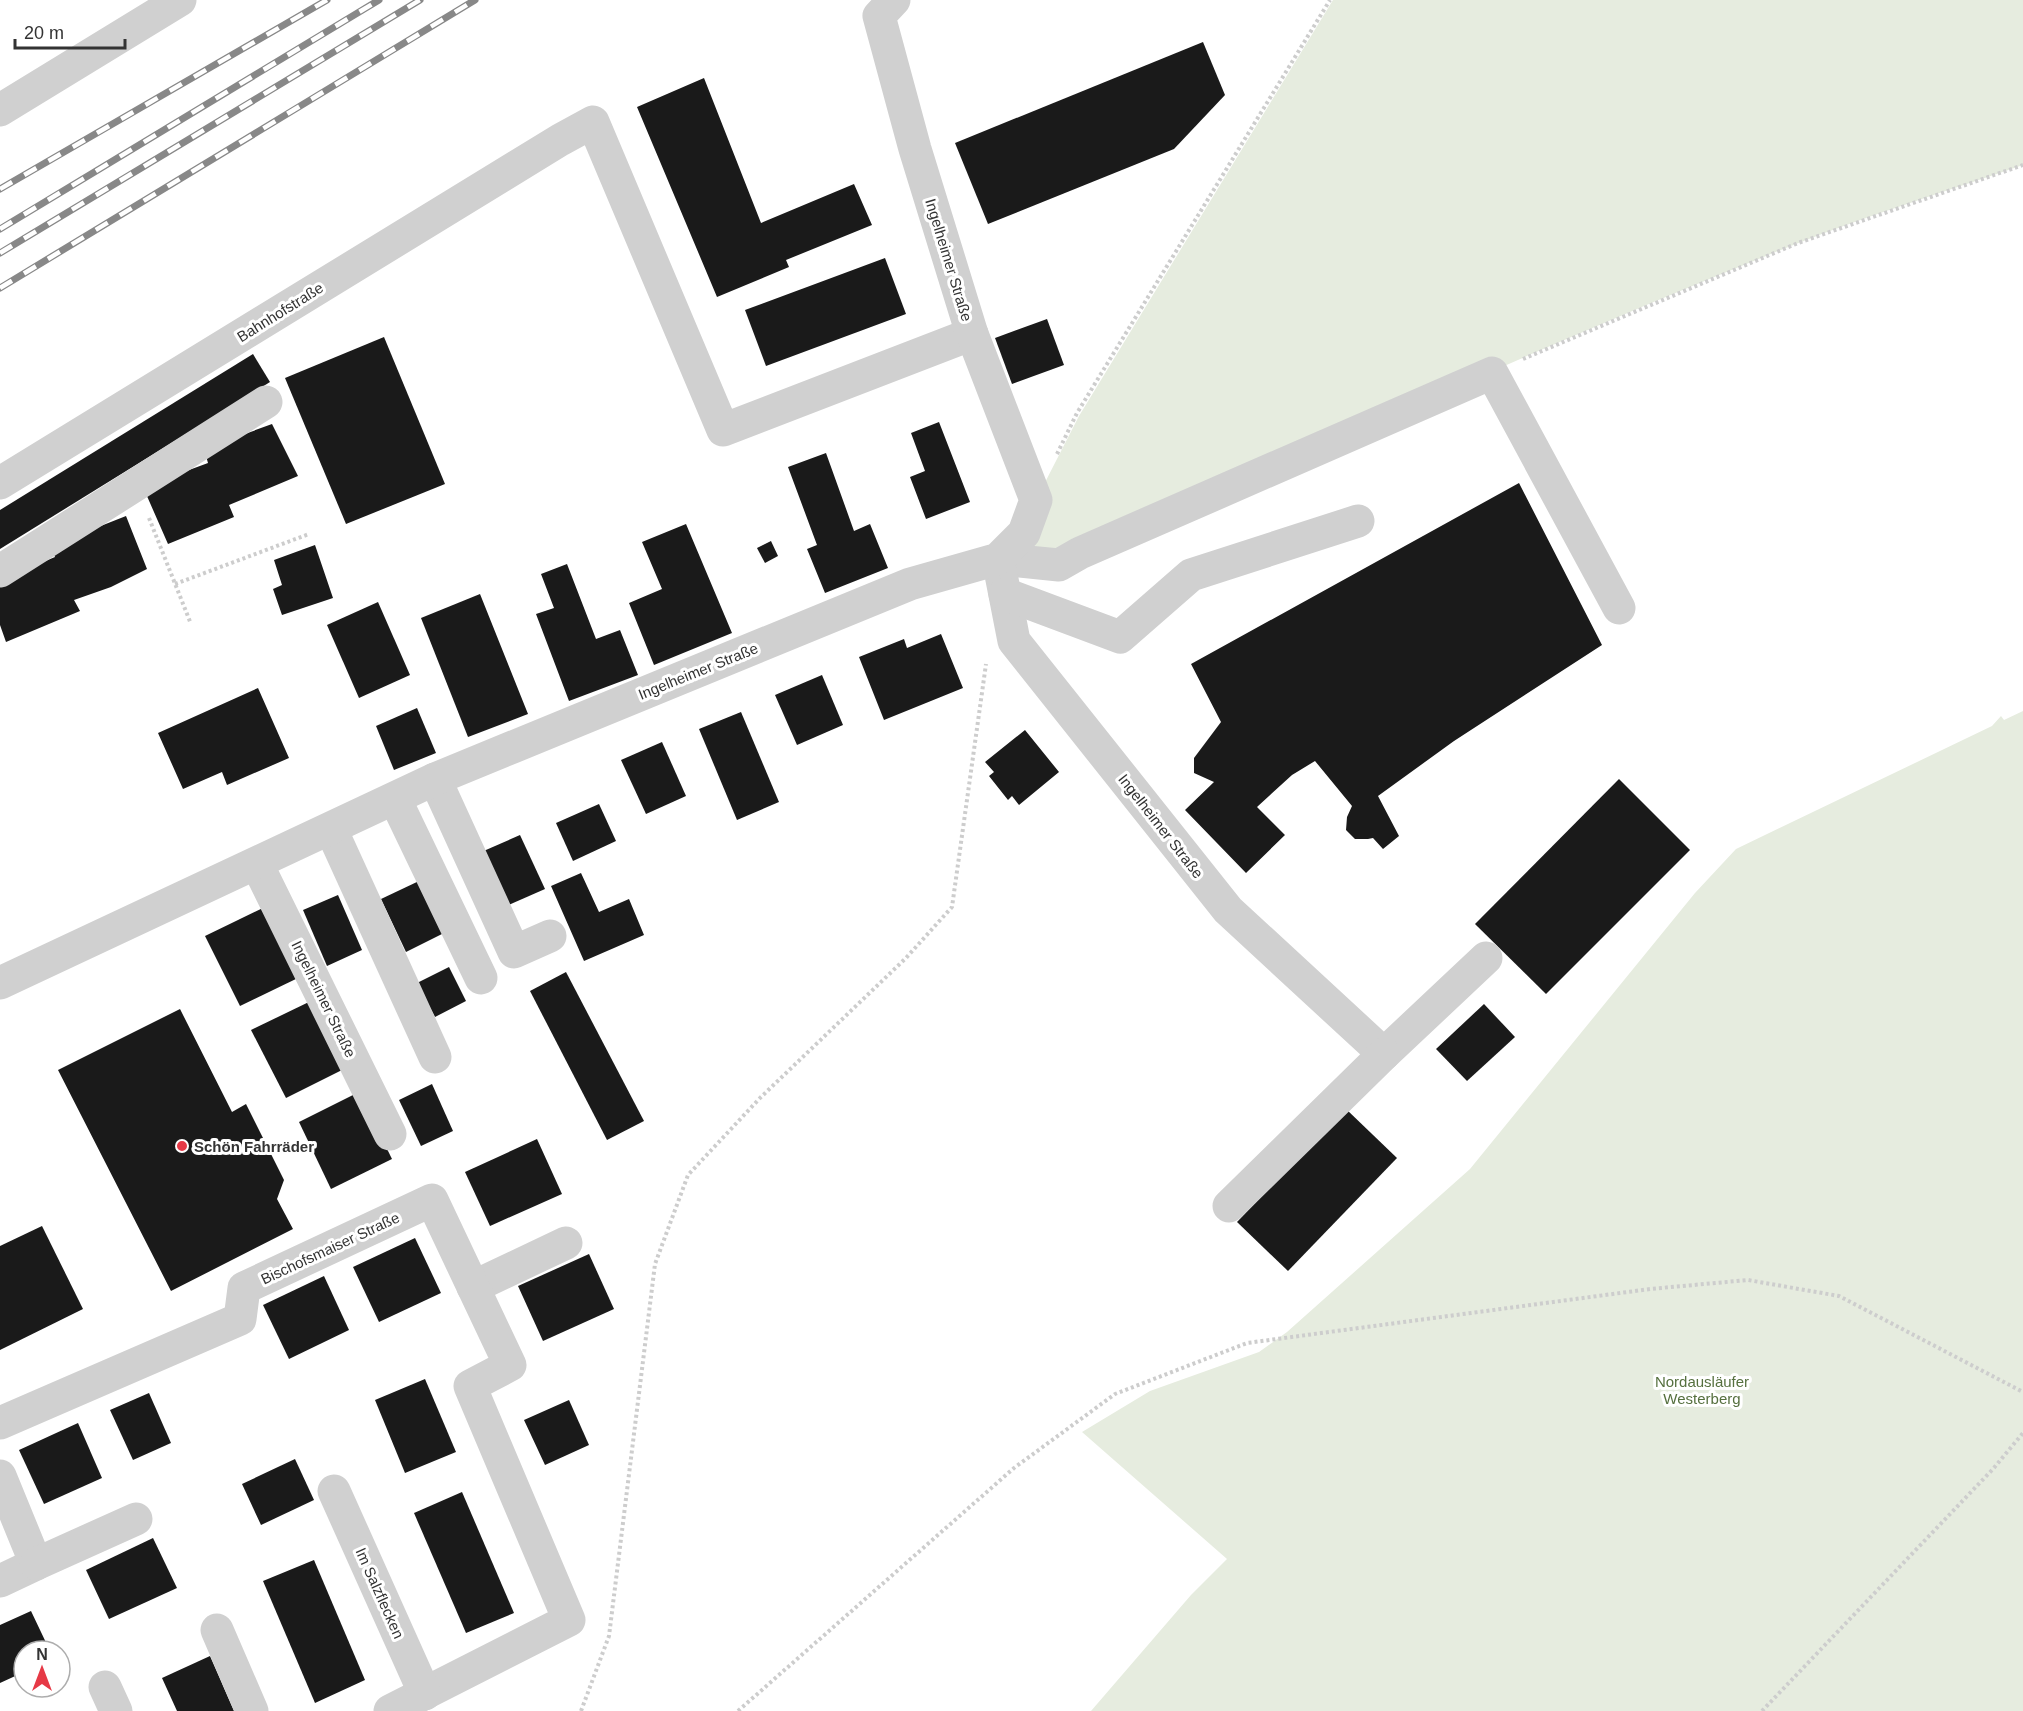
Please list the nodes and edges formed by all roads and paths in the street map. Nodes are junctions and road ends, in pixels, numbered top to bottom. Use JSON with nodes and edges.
{"nodes":[{"id":1,"x":1330,"y":0,"type":"edge"},
{"id":2,"x":172,"y":2,"type":"edge"},
{"id":3,"x":886,"y":8,"type":"edge"},
{"id":4,"x":0,"y":110,"type":"edge"},
{"id":5,"x":2023,"y":165,"type":"edge"},
{"id":6,"x":972,"y":334,"type":"junction"},
{"id":7,"x":1492,"y":373,"type":"junction"},
{"id":8,"x":267,"y":402,"type":"dead end"},
{"id":9,"x":0,"y":483,"type":"edge"},
{"id":10,"x":136,"y":484,"type":"junction"},
{"id":11,"x":1035,"y":500,"type":"junction"},
{"id":12,"x":1358,"y":520,"type":"dead end"},
{"id":13,"x":309,"y":534,"type":"dead end"},
{"id":14,"x":998,"y":559,"type":"junction"},
{"id":15,"x":0,"y":571,"type":"edge"},
{"id":16,"x":175,"y":584,"type":"junction"},
{"id":17,"x":1005,"y":594,"type":"junction"},
{"id":18,"x":1619,"y":608,"type":"dead end"},
{"id":19,"x":191,"y":624,"type":"dead end"},
{"id":20,"x":987,"y":654,"type":"dead end"},
{"id":21,"x":435,"y":779,"type":"junction"},
{"id":22,"x":395,"y":799,"type":"junction"},
{"id":23,"x":331,"y":829,"type":"junction"},
{"id":24,"x":257,"y":864,"type":"junction"},
{"id":25,"x":550,"y":936,"type":"dead end"},
{"id":26,"x":1486,"y":958,"type":"dead end"},
{"id":27,"x":481,"y":978,"type":"dead end"},
{"id":28,"x":0,"y":983,"type":"edge"},
{"id":29,"x":1384,"y":1054,"type":"junction"},
{"id":30,"x":435,"y":1056,"type":"dead end"},
{"id":31,"x":390,"y":1134,"type":"dead end"},
{"id":32,"x":1229,"y":1206,"type":"dead end"},
{"id":33,"x":566,"y":1243,"type":"dead end"},
{"id":34,"x":473,"y":1287,"type":"junction"},
{"id":35,"x":2023,"y":1392,"type":"edge"},
{"id":36,"x":0,"y":1423,"type":"edge"},
{"id":37,"x":2023,"y":1433,"type":"edge"},
{"id":38,"x":0,"y":1476,"type":"edge"},
{"id":39,"x":334,"y":1491,"type":"dead end"},
{"id":40,"x":136,"y":1519,"type":"dead end"},
{"id":41,"x":36,"y":1564,"type":"junction"},
{"id":42,"x":0,"y":1581,"type":"edge"},
{"id":43,"x":217,"y":1630,"type":"dead end"},
{"id":44,"x":425,"y":1694,"type":"junction"},
{"id":45,"x":252,"y":1711,"type":"edge"},
{"id":46,"x":390,"y":1711,"type":"edge"},
{"id":47,"x":581,"y":1711,"type":"edge"},
{"id":48,"x":738,"y":1711,"type":"edge"},
{"id":49,"x":1761,"y":1711,"type":"edge"}],
"edges":[{"from":1,"to":11,"type":"path"},
{"from":2,"to":4,"type":"street"},
{"from":3,"to":6,"type":"street","name":"Ingelheimer Straße"},
{"from":5,"to":7,"type":"path"},
{"from":6,"to":9,"type":"street","name":"Bahnhofstraße"},
{"from":6,"to":11,"type":"street","name":"Ingelheimer Straße"},
{"from":7,"to":14,"type":"street"},
{"from":7,"to":18,"type":"street"},
{"from":8,"to":10,"type":"street"},
{"from":10,"to":15,"type":"street"},
{"from":10,"to":16,"type":"path"},
{"from":11,"to":14,"type":"street","name":"Ingelheimer Straße"},
{"from":12,"to":17,"type":"street"},
{"from":13,"to":16,"type":"path"},
{"from":14,"to":17,"type":"street","name":"Ingelheimer Straße"},
{"from":14,"to":21,"type":"street","name":"Ingelheimer Straße"},
{"from":16,"to":19,"type":"path"},
{"from":17,"to":29,"type":"street","name":"Ingelheimer Straße"},
{"from":20,"to":47,"type":"path"},
{"from":21,"to":22,"type":"street","name":"Ingelheimer Straße"},
{"from":21,"to":25,"type":"street"},
{"from":22,"to":23,"type":"street","name":"Ingelheimer Straße"},
{"from":22,"to":27,"type":"street"},
{"from":23,"to":24,"type":"street","name":"Ingelheimer Straße"},
{"from":23,"to":30,"type":"street"},
{"from":24,"to":28,"type":"street","name":"Ingelheimer Straße"},
{"from":24,"to":31,"type":"street","name":"Ingelheimer Straße"},
{"from":26,"to":29,"type":"street"},
{"from":29,"to":32,"type":"street"},
{"from":33,"to":34,"type":"street"},
{"from":34,"to":36,"type":"street","name":"Bischofsmaiser Straße"},
{"from":34,"to":44,"type":"street","name":"Bischofsmaiser Straße"},
{"from":35,"to":48,"type":"path"},
{"from":37,"to":49,"type":"path"},
{"from":38,"to":41,"type":"street"},
{"from":39,"to":44,"type":"street","name":"Im Salzflecken"},
{"from":40,"to":41,"type":"street"},
{"from":41,"to":42,"type":"street"},
{"from":43,"to":45,"type":"street"},
{"from":44,"to":46,"type":"street"}]}
